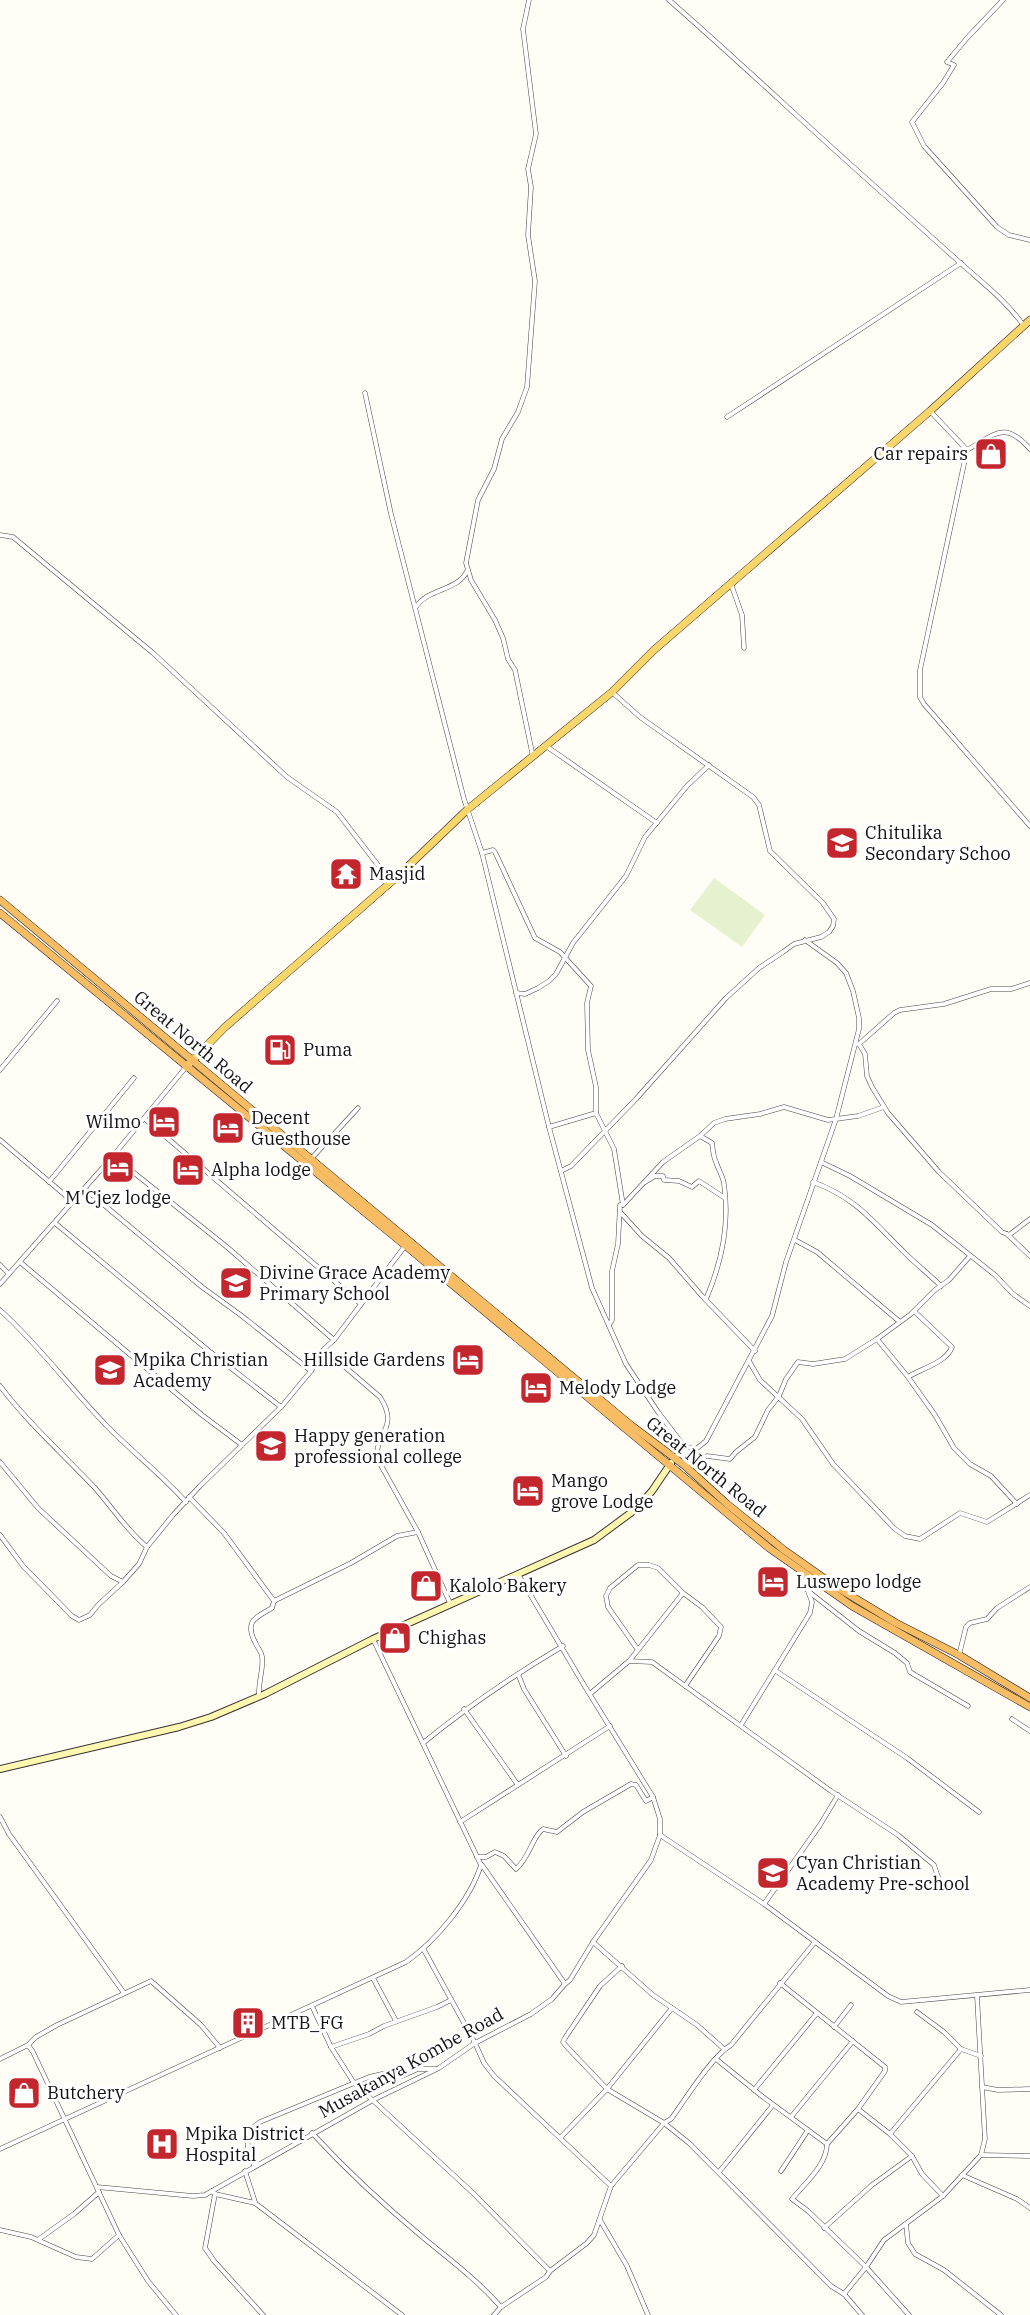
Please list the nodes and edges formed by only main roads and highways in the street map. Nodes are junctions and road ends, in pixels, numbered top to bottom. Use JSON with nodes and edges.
{"nodes":[{"id":1,"x":1028,"y":323,"type":"edge"},
{"id":2,"x":0,"y":900,"type":"edge"},
{"id":3,"x":0,"y":913,"type":"edge"},
{"id":4,"x":192,"y":1060,"type":"junction"},
{"id":5,"x":186,"y":1067,"type":"junction"},
{"id":6,"x":675,"y":1458,"type":"junction"},
{"id":7,"x":669,"y":1466,"type":"junction"},
{"id":8,"x":1030,"y":1698,"type":"edge"},
{"id":9,"x":1030,"y":1707,"type":"edge"},
{"id":10,"x":0,"y":1769,"type":"edge"}],
"edges":[{"from":1,"to":4,"type":"main road"},
{"from":2,"to":4,"type":"highway","name":"Great North Road"},
{"from":3,"to":5,"type":"highway","name":"Great North Road"},
{"from":4,"to":5,"type":"main road"},
{"from":4,"to":6,"type":"highway","name":"Great North Road"},
{"from":5,"to":7,"type":"highway","name":"Great North Road"},
{"from":6,"to":7,"type":"main road"},
{"from":6,"to":8,"type":"highway","name":"Great North Road"},
{"from":7,"to":9,"type":"highway","name":"Great North Road"},
{"from":7,"to":10,"type":"main road"}]}
